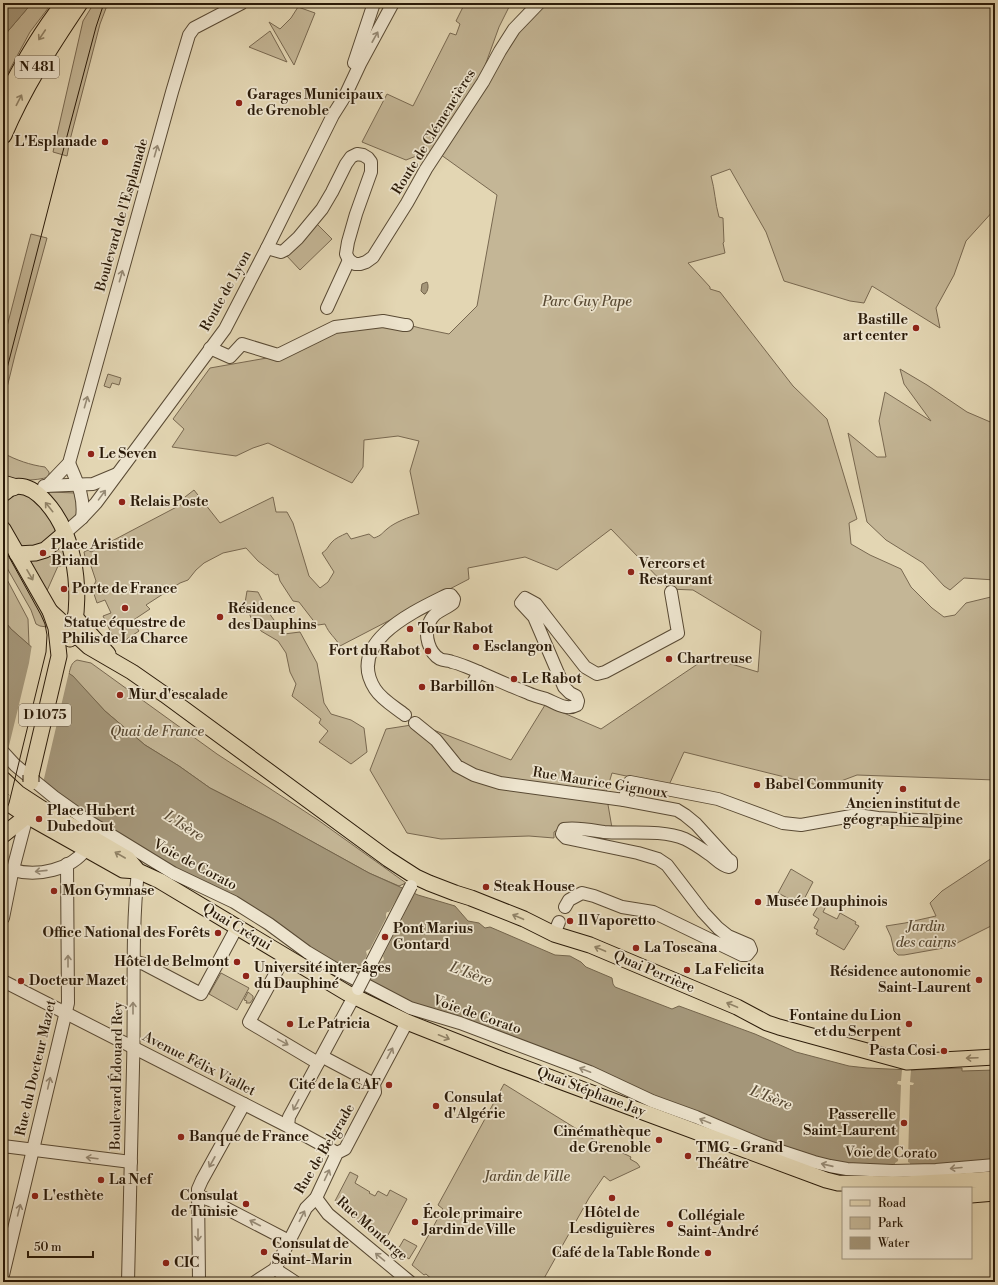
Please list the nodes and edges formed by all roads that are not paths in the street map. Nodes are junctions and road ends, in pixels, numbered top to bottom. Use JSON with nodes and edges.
{"nodes":[{"id":1,"x":65,"y":3,"type":"edge"},
{"id":2,"x":79,"y":3,"type":"edge"},
{"id":3,"x":242,"y":3,"type":"edge"},
{"id":4,"x":374,"y":3,"type":"edge"},
{"id":5,"x":393,"y":3,"type":"edge"},
{"id":6,"x":539,"y":3,"type":"edge"},
{"id":7,"x":3,"y":104,"type":"edge"},
{"id":8,"x":337,"y":108,"type":"junction"},
{"id":9,"x":3,"y":136,"type":"edge"},
{"id":10,"x":267,"y":248,"type":"junction"},
{"id":11,"x":349,"y":260,"type":"junction"},
{"id":12,"x":327,"y":308,"type":"dead end"},
{"id":13,"x":407,"y":325,"type":"dead end"},
{"id":14,"x":210,"y":348,"type":"junction"},
{"id":15,"x":69,"y":463,"type":"junction"},
{"id":16,"x":118,"y":473,"type":"junction"},
{"id":17,"x":78,"y":485,"type":"junction"},
{"id":18,"x":47,"y":486,"type":"junction"},
{"id":19,"x":12,"y":488,"type":"edge"},
{"id":20,"x":82,"y":518,"type":"junction"},
{"id":21,"x":3,"y":529,"type":"edge"},
{"id":22,"x":65,"y":533,"type":"junction"},
{"id":23,"x":17,"y":554,"type":"junction"},
{"id":24,"x":671,"y":592,"type":"dead end"},
{"id":25,"x":50,"y":611,"type":"junction"},
{"id":26,"x":75,"y":617,"type":"junction"},
{"id":27,"x":73,"y":632,"type":"junction"},
{"id":28,"x":61,"y":650,"type":"junction"},
{"id":29,"x":116,"y":662,"type":"junction"},
{"id":30,"x":479,"y":672,"type":"junction"},
{"id":31,"x":473,"y":683,"type":"dead end"},
{"id":32,"x":405,"y":715,"type":"dead end"},
{"id":33,"x":415,"y":723,"type":"dead end"},
{"id":34,"x":3,"y":752,"type":"edge"},
{"id":35,"x":3,"y":779,"type":"edge"},
{"id":36,"x":30,"y":779,"type":"junction"},
{"id":37,"x":624,"y":800,"type":"junction"},
{"id":38,"x":9,"y":802,"type":"edge"},
{"id":39,"x":30,"y":809,"type":"junction"},
{"id":40,"x":937,"y":821,"type":"dead end"},
{"id":41,"x":3,"y":835,"type":"edge"},
{"id":42,"x":92,"y":848,"type":"junction"},
{"id":43,"x":67,"y":864,"type":"junction"},
{"id":44,"x":12,"y":871,"type":"junction"},
{"id":45,"x":138,"y":871,"type":"junction"},
{"id":46,"x":414,"y":882,"type":"junction"},
{"id":47,"x":565,"y":907,"type":"dead end"},
{"id":48,"x":3,"y":918,"type":"edge"},
{"id":49,"x":237,"y":927,"type":"junction"},
{"id":50,"x":285,"y":956,"type":"junction"},
{"id":51,"x":133,"y":961,"type":"junction"},
{"id":52,"x":3,"y":981,"type":"edge"},
{"id":53,"x":356,"y":993,"type":"junction"},
{"id":54,"x":66,"y":1013,"type":"junction"},
{"id":55,"x":407,"y":1022,"type":"junction"},
{"id":56,"x":134,"y":1047,"type":"junction"},
{"id":57,"x":995,"y":1057,"type":"edge"},
{"id":58,"x":320,"y":1060,"type":"junction"},
{"id":59,"x":374,"y":1084,"type":"junction"},
{"id":60,"x":244,"y":1104,"type":"junction"},
{"id":61,"x":288,"y":1126,"type":"junction"},
{"id":62,"x":3,"y":1146,"type":"edge"},
{"id":63,"x":33,"y":1149,"type":"junction"},
{"id":64,"x":337,"y":1153,"type":"junction"},
{"id":65,"x":131,"y":1162,"type":"junction"},
{"id":66,"x":995,"y":1165,"type":"edge"},
{"id":67,"x":995,"y":1180,"type":"edge"},
{"id":68,"x":947,"y":1185,"type":"edge"},
{"id":69,"x":995,"y":1193,"type":"edge"},
{"id":70,"x":972,"y":1195,"type":"edge"},
{"id":71,"x":199,"y":1196,"type":"junction"},
{"id":72,"x":316,"y":1198,"type":"junction"},
{"id":73,"x":289,"y":1241,"type":"junction"},
{"id":74,"x":275,"y":1269,"type":"junction"},
{"id":75,"x":3,"y":1275,"type":"edge"},
{"id":76,"x":128,"y":1282,"type":"edge"},
{"id":77,"x":199,"y":1282,"type":"edge"},
{"id":78,"x":255,"y":1282,"type":"edge"},
{"id":79,"x":295,"y":1282,"type":"edge"},
{"id":80,"x":410,"y":1282,"type":"edge"}],
"edges":[{"from":1,"to":7,"type":"highway","number":"N 481","one_way":true},
{"from":9,"to":2,"type":"highway","number":"N 481","one_way":true},
{"from":15,"to":3,"type":"street","name":"Boulevard de l'Esplanade","one_way":true},
{"from":4,"to":8,"type":"street"},
{"from":8,"to":5,"type":"street","one_way":true},
{"from":6,"to":11,"type":"street","name":"Route de Clémencières"},
{"from":8,"to":10,"type":"street","name":"Route de Lyon"},
{"from":10,"to":11,"type":"street"},
{"from":10,"to":14,"type":"street","name":"Route de Lyon"},
{"from":11,"to":12,"type":"street"},
{"from":13,"to":14,"type":"street"},
{"from":14,"to":16,"type":"street","name":"Route de Lyon"},
{"from":15,"to":17,"type":"street"},
{"from":15,"to":18,"type":"street"},
{"from":16,"to":17,"type":"street"},
{"from":20,"to":16,"type":"street","one_way":true},
{"from":17,"to":18,"type":"street"},
{"from":17,"to":20,"type":"street"},
{"from":18,"to":19,"type":"street"},
{"from":22,"to":19,"type":"main road","one_way":true},
{"from":20,"to":22,"type":"street"},
{"from":21,"to":23,"type":"main road","number":"D 1075"},
{"from":22,"to":23,"type":"main road"},
{"from":22,"to":26,"type":"main road","number":"D 1075"},
{"from":23,"to":25,"type":"main road","number":"D 1075","one_way":true},
{"from":24,"to":30,"type":"street"},
{"from":25,"to":27,"type":"main road"},
{"from":25,"to":28,"type":"main road","number":"D 1075"},
{"from":26,"to":27,"type":"main road","number":"D 1075"},
{"from":26,"to":29,"type":"main road"},
{"from":27,"to":28,"type":"main road","number":"D 1075"},
{"from":27,"to":29,"type":"main road"},
{"from":28,"to":36,"type":"main road","number":"D 1075"},
{"from":29,"to":46,"type":"main road"},
{"from":30,"to":31,"type":"street"},
{"from":30,"to":32,"type":"street"},
{"from":33,"to":37,"type":"street","name":"Rue Maurice Gignoux"},
{"from":66,"to":34,"type":"street","name":"Voie de Corato","one_way":true},
{"from":35,"to":38,"type":"main road"},
{"from":36,"to":38,"type":"main road","number":"D 1075"},
{"from":36,"to":39,"type":"main road","number":"D 1075"},
{"from":37,"to":40,"type":"street"},
{"from":37,"to":47,"type":"street","name":"Rue Maurice Gignoux"},
{"from":38,"to":39,"type":"main road"},
{"from":39,"to":41,"type":"main road"},
{"from":39,"to":42,"type":"main road"},
{"from":39,"to":44,"type":"street"},
{"from":42,"to":43,"type":"street"},
{"from":42,"to":45,"type":"main road","name":"Quai Créqui"},
{"from":43,"to":44,"type":"street","one_way":true},
{"from":54,"to":43,"type":"street","name":"Rue du Docteur Mazet","one_way":true},
{"from":44,"to":48,"type":"street"},
{"from":45,"to":49,"type":"main road","name":"Quai Créqui"},
{"from":45,"to":51,"type":"street","name":"Boulevard Édouard Rey"},
{"from":46,"to":53,"type":"street","bridge":true},
{"from":57,"to":46,"type":"main road","name":"Quai Perrière","one_way":true},
{"from":49,"to":50,"type":"main road","name":"Quai Créqui"},
{"from":49,"to":51,"type":"street"},
{"from":50,"to":53,"type":"main road","name":"Quai Créqui"},
{"from":50,"to":58,"type":"street","one_way":true},
{"from":56,"to":51,"type":"street","name":"Boulevard Édouard Rey","one_way":true},
{"from":52,"to":54,"type":"street","name":"Avenue Félix Viallet"},
{"from":53,"to":55,"type":"main road","name":"Quai Stéphane Jay"},
{"from":53,"to":58,"type":"street"},
{"from":54,"to":56,"type":"street","name":"Avenue Félix Viallet"},
{"from":63,"to":54,"type":"street","name":"Rue du Docteur Mazet","one_way":true},
{"from":59,"to":55,"type":"street","name":"Rue de Belgrade","one_way":true},
{"from":55,"to":68,"type":"main road","name":"Quai Stéphane Jay","one_way":true},
{"from":56,"to":60,"type":"street","name":"Avenue Félix Viallet"},
{"from":56,"to":65,"type":"street","name":"Boulevard Édouard Rey"},
{"from":58,"to":59,"type":"street"},
{"from":58,"to":61,"type":"street","one_way":true},
{"from":59,"to":64,"type":"street","name":"Rue de Belgrade"},
{"from":60,"to":61,"type":"street","name":"Avenue Félix Viallet"},
{"from":60,"to":71,"type":"street","one_way":true},
{"from":61,"to":64,"type":"street","name":"Avenue Félix Viallet"},
{"from":62,"to":63,"type":"street"},
{"from":65,"to":63,"type":"street","one_way":true},
{"from":75,"to":63,"type":"street","name":"Rue du Docteur Mazet","one_way":true},
{"from":72,"to":64,"type":"street","name":"Rue de Belgrade","one_way":true},
{"from":65,"to":76,"type":"street","name":"Boulevard Édouard Rey"},
{"from":67,"to":68,"type":"main road","name":"Quai Stéphane Jay"},
{"from":69,"to":70,"type":"main road"},
{"from":73,"to":71,"type":"street","one_way":true},
{"from":71,"to":77,"type":"street","one_way":true},
{"from":73,"to":72,"type":"street","name":"Rue de Belgrade","one_way":true},
{"from":80,"to":72,"type":"street","name":"Rue Montorge","one_way":true},
{"from":73,"to":74,"type":"street","name":"Rue de Belgrade"},
{"from":74,"to":78,"type":"street"},
{"from":74,"to":79,"type":"street"}]}
